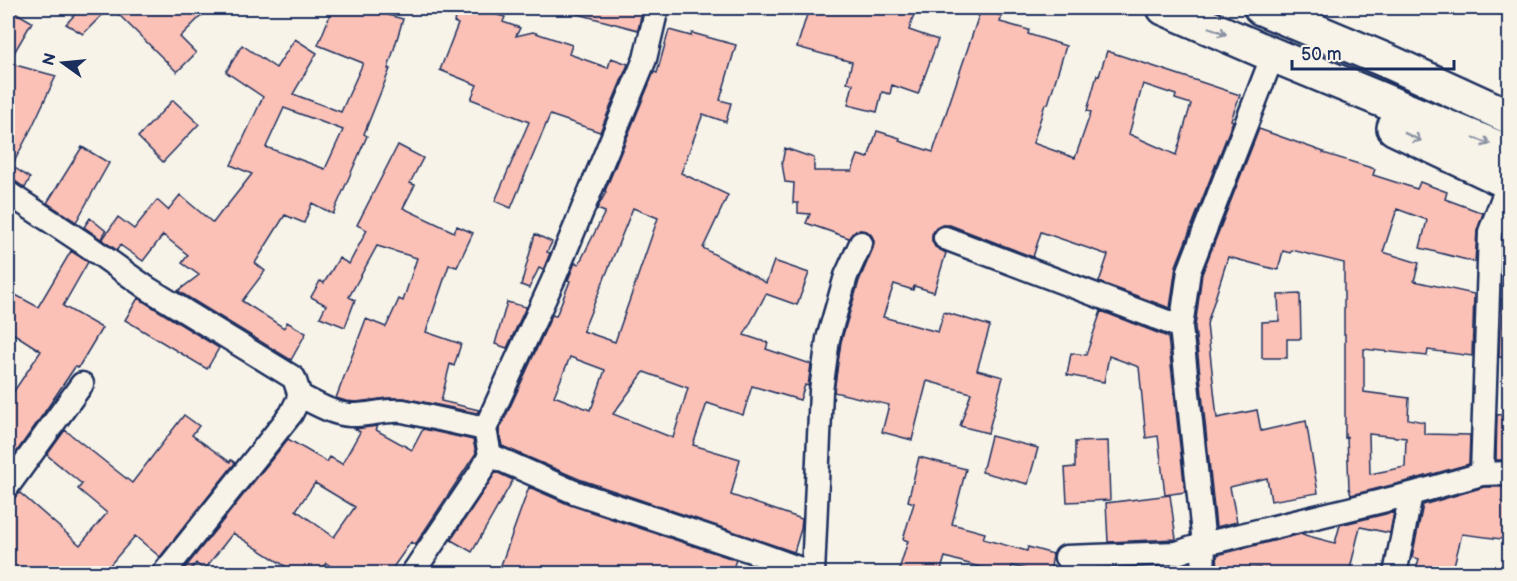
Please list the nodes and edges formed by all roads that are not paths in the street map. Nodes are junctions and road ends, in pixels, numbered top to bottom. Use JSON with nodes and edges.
{"nodes":[{"id":1,"x":657,"y":8,"type":"edge"},
{"id":2,"x":1164,"y":8,"type":"edge"},
{"id":3,"x":1261,"y":8,"type":"edge"},
{"id":4,"x":1273,"y":55,"type":"junction"},
{"id":5,"x":1392,"y":63,"type":"junction"},
{"id":6,"x":1509,"y":91,"type":"edge"},
{"id":7,"x":1509,"y":117,"type":"edge"},
{"id":8,"x":1509,"y":153,"type":"edge"},
{"id":9,"x":1509,"y":183,"type":"edge"},
{"id":10,"x":8,"y":193,"type":"edge"},
{"id":11,"x":945,"y":238,"type":"dead end"},
{"id":12,"x":861,"y":243,"type":"dead end"},
{"id":13,"x":1180,"y":327,"type":"junction"},
{"id":14,"x":82,"y":384,"type":"dead end"},
{"id":15,"x":300,"y":396,"type":"junction"},
{"id":16,"x":485,"y":429,"type":"junction"},
{"id":17,"x":490,"y":455,"type":"junction"},
{"id":18,"x":1509,"y":473,"type":"edge"},
{"id":19,"x":1482,"y":474,"type":"junction"},
{"id":20,"x":8,"y":486,"type":"edge"},
{"id":21,"x":1412,"y":494,"type":"junction"},
{"id":22,"x":1204,"y":544,"type":"junction"},
{"id":23,"x":1066,"y":557,"type":"dead end"},
{"id":24,"x":163,"y":573,"type":"edge"},
{"id":25,"x":412,"y":573,"type":"edge"},
{"id":26,"x":813,"y":573,"type":"edge"},
{"id":27,"x":1203,"y":573,"type":"edge"},
{"id":28,"x":1395,"y":573,"type":"edge"}],
"edges":[{"from":1,"to":16,"type":"street"},
{"from":2,"to":4,"type":"main road","one_way":true},
{"from":3,"to":5,"type":"main road"},
{"from":4,"to":8,"type":"main road","one_way":true},
{"from":4,"to":9,"type":"main road","one_way":true},
{"from":4,"to":13,"type":"street"},
{"from":5,"to":6,"type":"main road"},
{"from":5,"to":7,"type":"main road"},
{"from":9,"to":19,"type":"street"},
{"from":10,"to":15,"type":"street"},
{"from":11,"to":13,"type":"street"},
{"from":12,"to":26,"type":"street"},
{"from":13,"to":22,"type":"street"},
{"from":14,"to":20,"type":"street"},
{"from":15,"to":16,"type":"street"},
{"from":15,"to":24,"type":"street"},
{"from":16,"to":17,"type":"street"},
{"from":17,"to":25,"type":"street"},
{"from":17,"to":26,"type":"street"},
{"from":18,"to":19,"type":"street"},
{"from":19,"to":21,"type":"street"},
{"from":21,"to":22,"type":"street"},
{"from":21,"to":28,"type":"street"},
{"from":22,"to":23,"type":"street"},
{"from":22,"to":27,"type":"street"}]}
